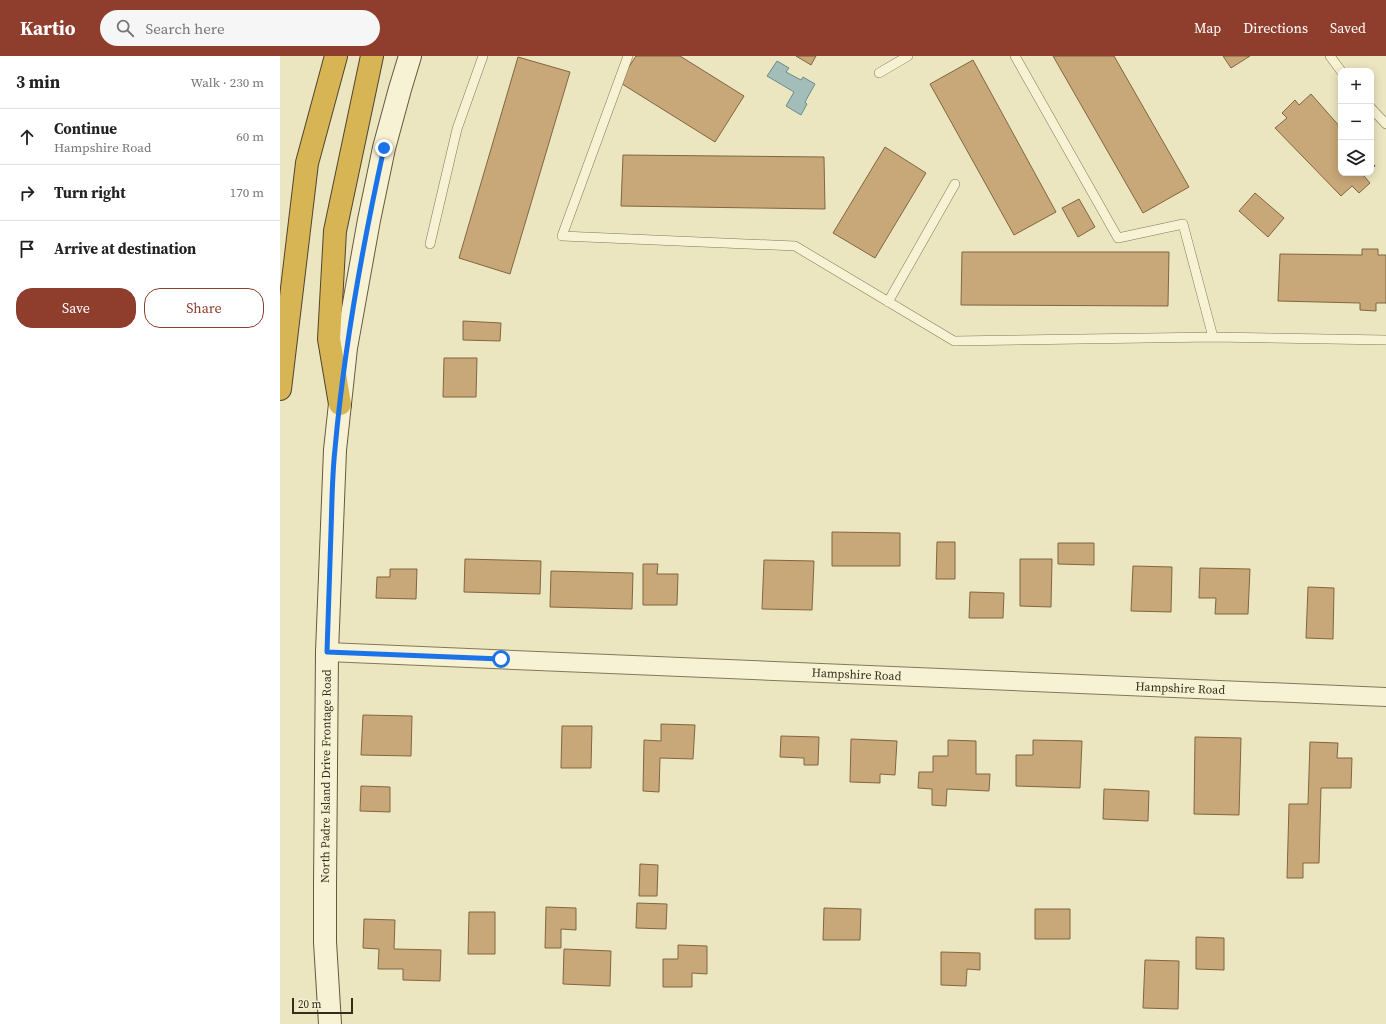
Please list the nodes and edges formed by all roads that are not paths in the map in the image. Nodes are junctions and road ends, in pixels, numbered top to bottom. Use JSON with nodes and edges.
{"nodes":[{"id":1,"x":336,"y":56,"type":"edge"},
{"id":2,"x":372,"y":56,"type":"edge"},
{"id":3,"x":410,"y":56,"type":"edge"},
{"id":4,"x":483,"y":56,"type":"edge"},
{"id":5,"x":628,"y":56,"type":"edge"},
{"id":6,"x":908,"y":56,"type":"edge"},
{"id":7,"x":1015,"y":56,"type":"edge"},
{"id":8,"x":1330,"y":56,"type":"edge"},
{"id":9,"x":1340,"y":68,"type":"edge"},
{"id":10,"x":879,"y":73,"type":"dead end"},
{"id":11,"x":1374,"y":111,"type":"edge"},
{"id":12,"x":1386,"y":124,"type":"edge"},
{"id":13,"x":954,"y":184,"type":"dead end"},
{"id":14,"x":430,"y":244,"type":"dead end"},
{"id":15,"x":888,"y":302,"type":"junction"},
{"id":16,"x":1213,"y":337,"type":"junction"},
{"id":17,"x":1386,"y":340,"type":"edge"},
{"id":18,"x":280,"y":389,"type":"edge"},
{"id":19,"x":340,"y":404,"type":"junction"},
{"id":20,"x":327,"y":652,"type":"junction"},
{"id":21,"x":1386,"y":697,"type":"edge"},
{"id":22,"x":330,"y":1024,"type":"edge"}],
"edges":[{"from":1,"to":18,"type":"highway"},
{"from":2,"to":19,"type":"highway"},
{"from":3,"to":19,"type":"main road","name":"North Padre Island Drive Frontage Road"},
{"from":4,"to":14,"type":"lane"},
{"from":5,"to":15,"type":"lane"},
{"from":6,"to":10,"type":"lane"},
{"from":7,"to":16,"type":"lane"},
{"from":8,"to":9,"type":"lane"},
{"from":11,"to":12,"type":"lane"},
{"from":13,"to":15,"type":"lane"},
{"from":15,"to":16,"type":"lane"},
{"from":16,"to":17,"type":"lane"},
{"from":19,"to":20,"type":"main road","name":"North Padre Island Drive Frontage Road"},
{"from":20,"to":21,"type":"street","name":"Hampshire Road"},
{"from":20,"to":22,"type":"main road","name":"North Padre Island Drive Frontage Road"}]}
